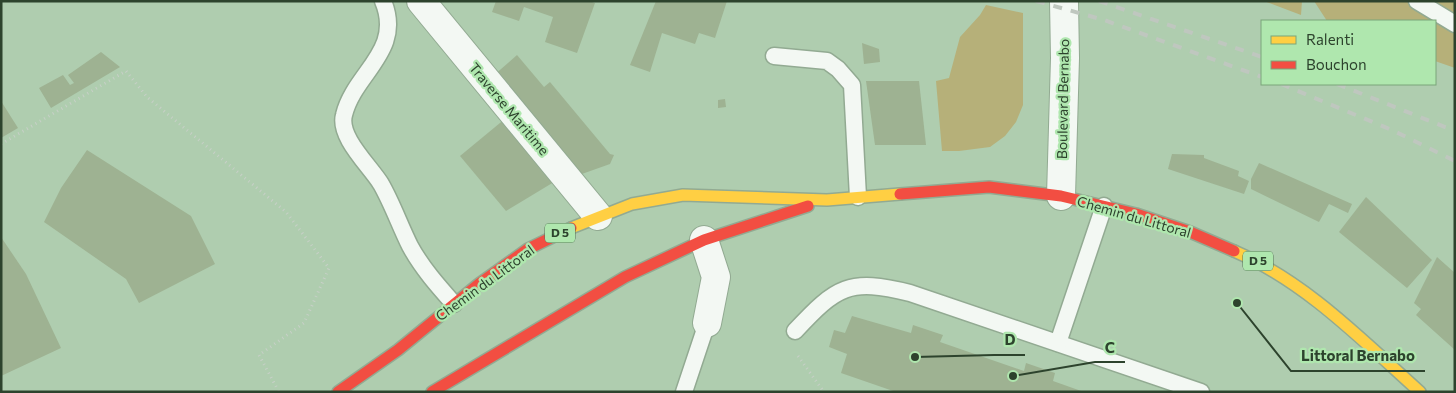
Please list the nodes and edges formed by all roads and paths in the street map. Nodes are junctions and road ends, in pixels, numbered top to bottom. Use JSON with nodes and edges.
{"nodes":[{"id":1,"x":383,"y":1,"type":"edge"},
{"id":2,"x":421,"y":1,"type":"edge"},
{"id":3,"x":1064,"y":1,"type":"edge"},
{"id":4,"x":1416,"y":1,"type":"edge"},
{"id":5,"x":1455,"y":24,"type":"edge"},
{"id":6,"x":774,"y":56,"type":"dead end"},
{"id":7,"x":1,"y":144,"type":"edge"},
{"id":8,"x":1061,"y":196,"type":"junction"},
{"id":9,"x":858,"y":197,"type":"junction"},
{"id":10,"x":827,"y":200,"type":"junction"},
{"id":11,"x":1104,"y":206,"type":"junction"},
{"id":12,"x":598,"y":216,"type":"junction"},
{"id":13,"x":704,"y":240,"type":"junction"},
{"id":14,"x":454,"y":304,"type":"junction"},
{"id":15,"x":707,"y":323,"type":"joint"},
{"id":16,"x":795,"y":331,"type":"joint"},
{"id":17,"x":1058,"y":343,"type":"junction"},
{"id":18,"x":279,"y":392,"type":"edge"},
{"id":19,"x":338,"y":392,"type":"edge"},
{"id":20,"x":432,"y":392,"type":"edge"},
{"id":21,"x":684,"y":392,"type":"edge"},
{"id":22,"x":824,"y":392,"type":"edge"},
{"id":23,"x":1201,"y":392,"type":"edge"},
{"id":24,"x":1420,"y":392,"type":"edge"}],
"edges":[{"from":1,"to":14,"type":"lane"},
{"from":2,"to":12,"type":"street","name":"Traverse Maritime"},
{"from":3,"to":8,"type":"street","name":"Boulevard Bernabo"},
{"from":4,"to":5,"type":"lane"},
{"from":6,"to":9,"type":"lane"},
{"from":7,"to":18,"type":"path"},
{"from":8,"to":9,"type":"main road","name":"Chemin du Littoral","number":"D 5"},
{"from":8,"to":11,"type":"main road","name":"Chemin du Littoral","number":"D 5"},
{"from":9,"to":10,"type":"main road","name":"Chemin du Littoral","number":"D 5"},
{"from":10,"to":12,"type":"main road","name":"Chemin du Littoral","number":"D 5"},
{"from":10,"to":13,"type":"main road","name":"Chemin du Littoral","number":"D 5"},
{"from":11,"to":17,"type":"lane"},
{"from":11,"to":24,"type":"main road","name":"Chemin du Littoral","number":"D 5"},
{"from":12,"to":14,"type":"main road","name":"Chemin du Littoral","number":"D 5"},
{"from":13,"to":15,"type":"street"},
{"from":13,"to":20,"type":"main road","name":"Chemin du Littoral","number":"D 5"},
{"from":14,"to":19,"type":"main road","name":"Chemin du Littoral","number":"D 5"},
{"from":15,"to":21,"type":"lane"},
{"from":16,"to":17,"type":"lane"},
{"from":16,"to":22,"type":"path"},
{"from":17,"to":23,"type":"lane"}]}
